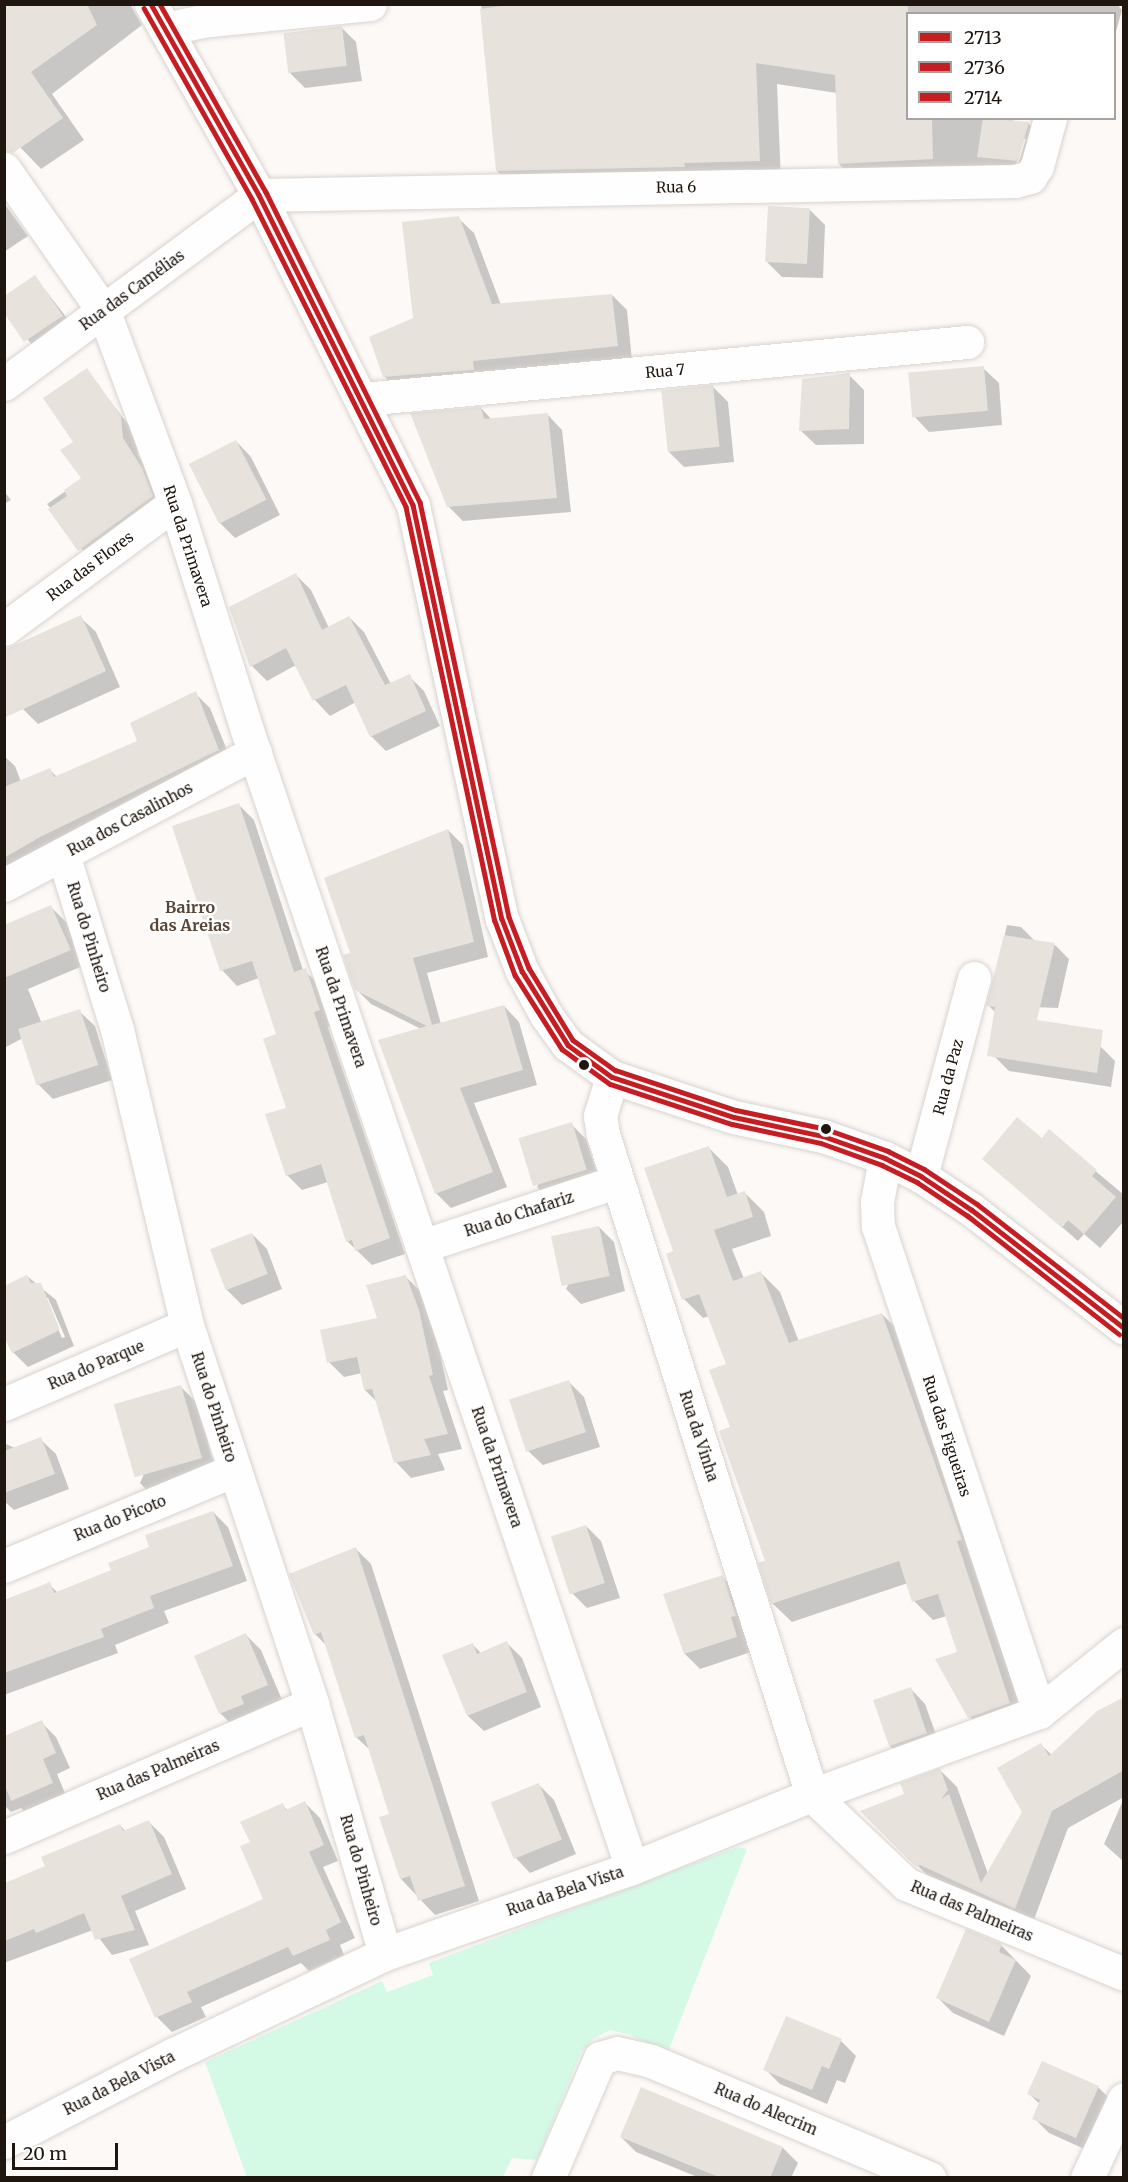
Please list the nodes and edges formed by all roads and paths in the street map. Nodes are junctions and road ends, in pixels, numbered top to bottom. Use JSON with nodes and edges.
{"nodes":[{"id":1,"x":370,"y":4,"type":"edge"},
{"id":2,"x":158,"y":17,"type":"edge"},
{"id":3,"x":1049,"y":120,"type":"edge"},
{"id":4,"x":4,"y":169,"type":"edge"},
{"id":5,"x":259,"y":195,"type":"junction"},
{"id":6,"x":104,"y":312,"type":"junction"},
{"id":7,"x":967,"y":342,"type":"dead end"},
{"id":8,"x":4,"y":384,"type":"edge"},
{"id":9,"x":363,"y":399,"type":"junction"},
{"id":10,"x":175,"y":503,"type":"junction"},
{"id":11,"x":4,"y":629,"type":"edge"},
{"id":12,"x":255,"y":753,"type":"junction"},
{"id":13,"x":63,"y":854,"type":"junction"},
{"id":14,"x":4,"y":885,"type":"edge"},
{"id":15,"x":975,"y":978,"type":"dead end"},
{"id":16,"x":612,"y":1077,"type":"junction"},
{"id":17,"x":885,"y":1158,"type":"junction"},
{"id":18,"x":921,"y":1176,"type":"junction"},
{"id":19,"x":616,"y":1182,"type":"junction"},
{"id":20,"x":422,"y":1246,"type":"junction"},
{"id":21,"x":187,"y":1325,"type":"junction"},
{"id":22,"x":1124,"y":1328,"type":"edge"},
{"id":23,"x":4,"y":1404,"type":"edge"},
{"id":24,"x":235,"y":1470,"type":"junction"},
{"id":25,"x":4,"y":1566,"type":"edge"},
{"id":26,"x":1124,"y":1644,"type":"edge"},
{"id":27,"x":312,"y":1704,"type":"junction"},
{"id":28,"x":1038,"y":1712,"type":"junction"},
{"id":29,"x":812,"y":1795,"type":"junction"},
{"id":30,"x":4,"y":1837,"type":"edge"},
{"id":31,"x":632,"y":1868,"type":"junction"},
{"id":32,"x":385,"y":1954,"type":"junction"},
{"id":33,"x":1124,"y":1974,"type":"edge"},
{"id":34,"x":1124,"y":2099,"type":"edge"},
{"id":35,"x":4,"y":2142,"type":"edge"},
{"id":36,"x":548,"y":2178,"type":"edge"},
{"id":37,"x":929,"y":2178,"type":"edge"},
{"id":38,"x":1087,"y":2178,"type":"edge"}],
"edges":[{"from":1,"to":2,"type":"street"},
{"from":2,"to":5,"type":"street"},
{"from":3,"to":5,"type":"street","name":"Rua 6"},
{"from":4,"to":6,"type":"street","name":"Rua da Primavera"},
{"from":5,"to":6,"type":"street","name":"Rua das Camélias"},
{"from":5,"to":9,"type":"street"},
{"from":6,"to":8,"type":"street","name":"Rua das Camélias"},
{"from":6,"to":10,"type":"street","name":"Rua da Primavera"},
{"from":7,"to":9,"type":"street","name":"Rua 7"},
{"from":9,"to":16,"type":"street"},
{"from":10,"to":11,"type":"street","name":"Rua das Flores"},
{"from":10,"to":12,"type":"street","name":"Rua da Primavera"},
{"from":12,"to":13,"type":"street","name":"Rua dos Casalinhos"},
{"from":12,"to":20,"type":"street","name":"Rua da Primavera"},
{"from":13,"to":14,"type":"street","name":"Rua dos Casalinhos"},
{"from":13,"to":21,"type":"street","name":"Rua do Pinheiro"},
{"from":15,"to":18,"type":"street","name":"Rua da Paz"},
{"from":16,"to":17,"type":"street"},
{"from":16,"to":19,"type":"street","name":"Rua da Vinha"},
{"from":17,"to":18,"type":"street"},
{"from":17,"to":28,"type":"street","name":"Rua das Figueiras"},
{"from":18,"to":22,"type":"street"},
{"from":19,"to":20,"type":"street","name":"Rua do Chafariz"},
{"from":19,"to":29,"type":"street","name":"Rua da Vinha"},
{"from":20,"to":31,"type":"street","name":"Rua da Primavera"},
{"from":21,"to":23,"type":"street","name":"Rua do Parque"},
{"from":21,"to":24,"type":"street","name":"Rua do Pinheiro"},
{"from":24,"to":25,"type":"street","name":"Rua do Picoto"},
{"from":24,"to":27,"type":"street","name":"Rua do Pinheiro"},
{"from":26,"to":28,"type":"street","name":"Rua da Bela Vista"},
{"from":27,"to":30,"type":"street","name":"Rua das Palmeiras"},
{"from":27,"to":32,"type":"street","name":"Rua do Pinheiro"},
{"from":28,"to":29,"type":"street","name":"Rua da Bela Vista"},
{"from":29,"to":31,"type":"street","name":"Rua da Bela Vista"},
{"from":29,"to":33,"type":"street","name":"Rua das Palmeiras"},
{"from":31,"to":32,"type":"street","name":"Rua da Bela Vista"},
{"from":32,"to":35,"type":"street","name":"Rua da Bela Vista"},
{"from":34,"to":38,"type":"street"},
{"from":36,"to":37,"type":"street","name":"Rua do Alecrim"}]}
